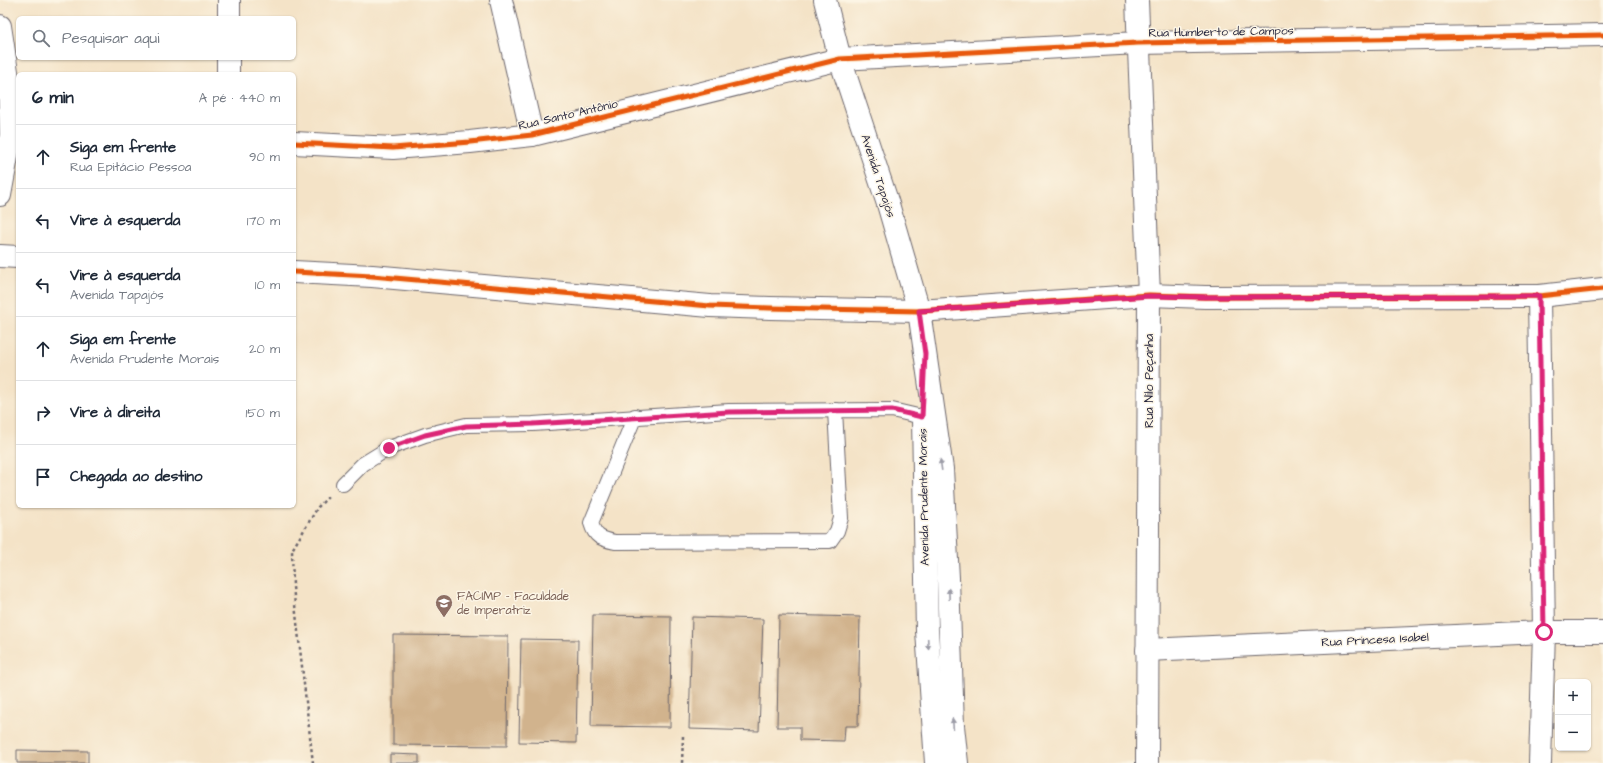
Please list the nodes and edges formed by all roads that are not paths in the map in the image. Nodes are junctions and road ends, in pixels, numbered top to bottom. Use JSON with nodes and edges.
{"nodes":[{"id":1,"x":229,"y":0,"type":"edge"},
{"id":2,"x":501,"y":0,"type":"edge"},
{"id":3,"x":825,"y":0,"type":"edge"},
{"id":4,"x":1137,"y":0,"type":"edge"},
{"id":5,"x":229,"y":16,"type":"edge"},
{"id":6,"x":0,"y":26,"type":"edge"},
{"id":7,"x":1603,"y":35,"type":"edge"},
{"id":8,"x":1138,"y":43,"type":"junction"},
{"id":9,"x":228,"y":60,"type":"edge"},
{"id":10,"x":840,"y":60,"type":"junction"},
{"id":11,"x":228,"y":72,"type":"edge"},
{"id":12,"x":14,"y":135,"type":"edge"},
{"id":13,"x":532,"y":135,"type":"junction"},
{"id":14,"x":296,"y":143,"type":"edge"},
{"id":15,"x":0,"y":195,"type":"edge"},
{"id":16,"x":0,"y":256,"type":"edge"},
{"id":17,"x":16,"y":256,"type":"edge"},
{"id":18,"x":296,"y":272,"type":"edge"},
{"id":19,"x":1603,"y":288,"type":"edge"},
{"id":20,"x":1150,"y":296,"type":"junction"},
{"id":21,"x":1539,"y":296,"type":"junction"},
{"id":22,"x":919,"y":311,"type":"junction"},
{"id":23,"x":925,"y":354,"type":"junction"},
{"id":24,"x":835,"y":410,"type":"junction"},
{"id":25,"x":635,"y":416,"type":"junction"},
{"id":26,"x":922,"y":417,"type":"junction"},
{"id":27,"x":343,"y":484,"type":"road end"},
{"id":28,"x":1544,"y":632,"type":"junction"},
{"id":29,"x":1603,"y":632,"type":"edge"},
{"id":30,"x":1147,"y":650,"type":"junction"},
{"id":31,"x":936,"y":763,"type":"edge"},
{"id":32,"x":957,"y":763,"type":"edge"},
{"id":33,"x":1147,"y":763,"type":"edge"},
{"id":34,"x":1540,"y":763,"type":"edge"}],
"edges":[{"from":1,"to":5,"type":"street"},
{"from":2,"to":13,"type":"street"},
{"from":3,"to":10,"type":"street","name":"Avenida Tapajós"},
{"from":4,"to":8,"type":"street","name":"Rua Nilo Peçanha"},
{"from":6,"to":12,"type":"street"},
{"from":7,"to":8,"type":"street","name":"Rua Humberto de Campos"},
{"from":8,"to":10,"type":"street","name":"Rua Humberto de Campos"},
{"from":8,"to":20,"type":"street","name":"Rua Nilo Peçanha"},
{"from":9,"to":11,"type":"street"},
{"from":10,"to":13,"type":"street","name":"Rua Santo Antônio"},
{"from":10,"to":22,"type":"street","name":"Avenida Tapajós"},
{"from":12,"to":15,"type":"street"},
{"from":13,"to":14,"type":"street","name":"Rua Santo Antônio"},
{"from":16,"to":17,"type":"street"},
{"from":18,"to":22,"type":"street"},
{"from":19,"to":21,"type":"street"},
{"from":20,"to":21,"type":"street"},
{"from":20,"to":22,"type":"street"},
{"from":20,"to":30,"type":"street","name":"Rua Nilo Peçanha"},
{"from":21,"to":28,"type":"street"},
{"from":22,"to":23,"type":"street","name":"Avenida Tapajós"},
{"from":23,"to":26,"type":"street","name":"Avenida Prudente Morais"},
{"from":32,"to":23,"type":"street","name":"Avenida Prudente Morais","one_way":true},
{"from":24,"to":25,"type":"lane"},
{"from":24,"to":25,"type":"lane"},
{"from":24,"to":26,"type":"lane"},
{"from":25,"to":27,"type":"lane"},
{"from":26,"to":31,"type":"street","name":"Avenida Prudente Morais","one_way":true},
{"from":28,"to":29,"type":"street","name":"Rua Princesa Isabel"},
{"from":28,"to":30,"type":"street","name":"Rua Princesa Isabel"},
{"from":28,"to":34,"type":"street"},
{"from":30,"to":33,"type":"street","name":"Rua Nilo Peçanha"}]}
